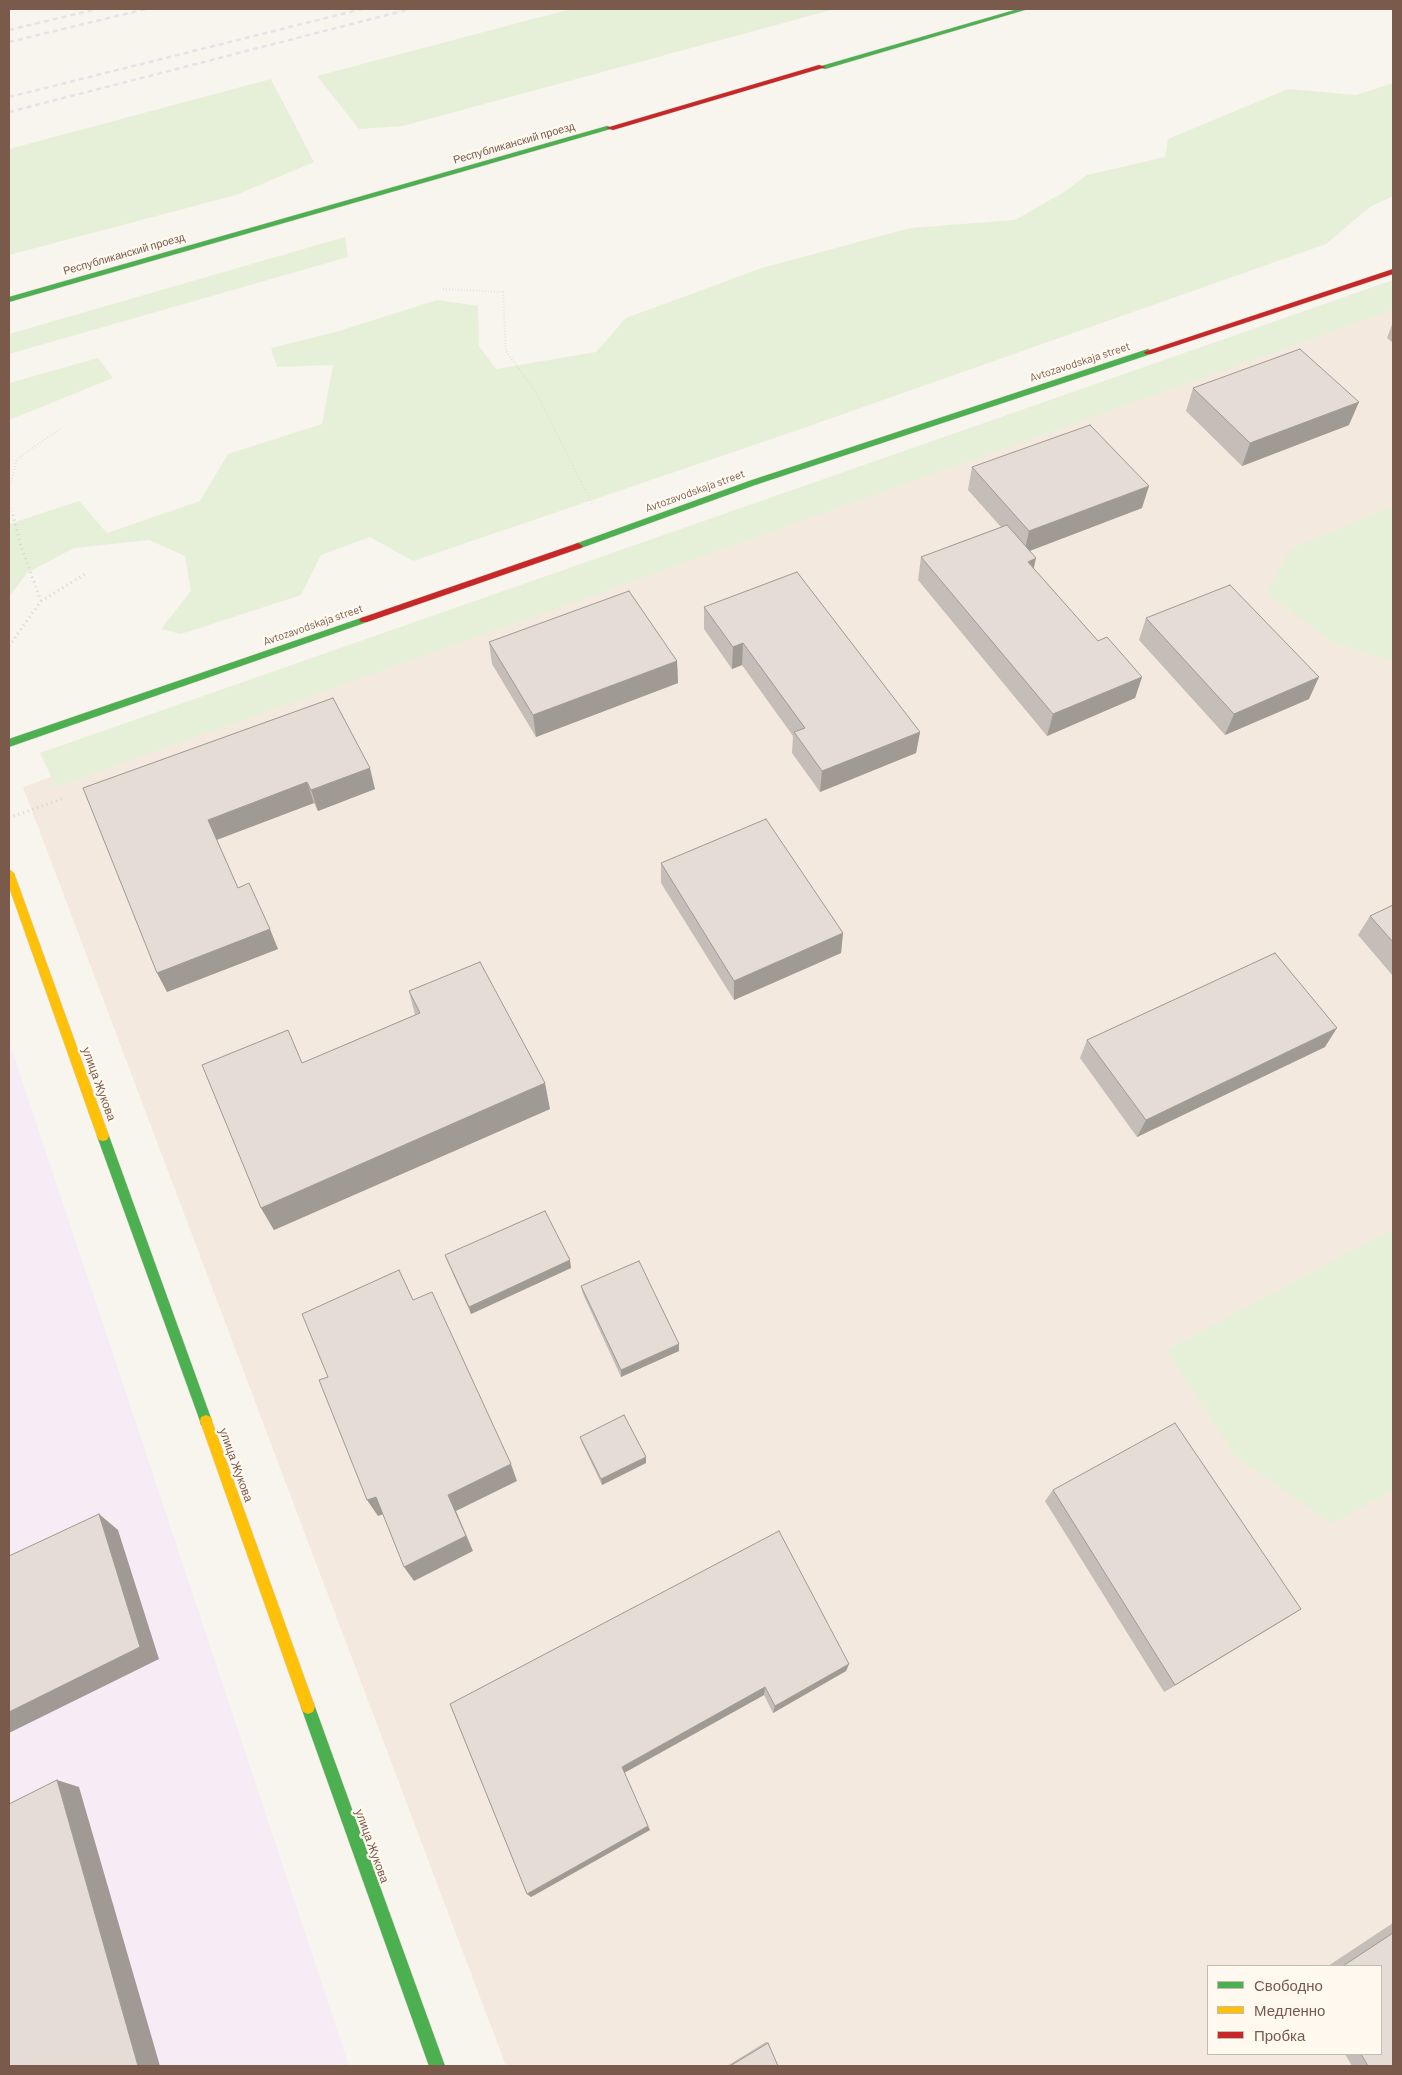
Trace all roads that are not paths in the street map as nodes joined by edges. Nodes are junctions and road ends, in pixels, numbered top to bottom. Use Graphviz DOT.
graph roads {
  1 [pos="1025,9"];
  2 [pos="1393,271"];
  3 [pos="9,300"];
  4 [pos="9,743"];
  5 [pos="9,873"];
  6 [pos="437,2066"];
  1 -- 3 [label="street, Республиканский проезд"];
  2 -- 4 [label="street, Avtozavodskaja street"];
  5 -- 6 [label="street, улица Жукова"];
}
